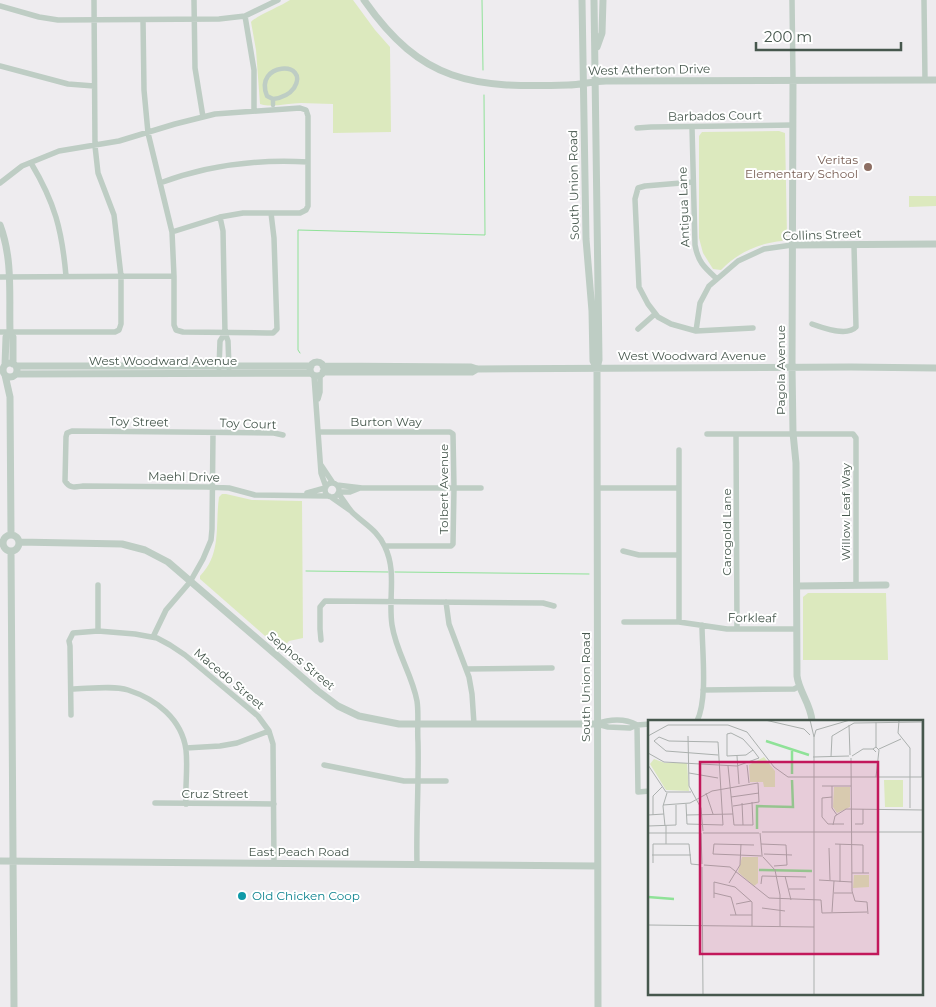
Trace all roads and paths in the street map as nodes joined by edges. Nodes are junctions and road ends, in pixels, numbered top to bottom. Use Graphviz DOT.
graph roads {
  1 [pos="94,0"];
  2 [pos="194,0"];
  3 [pos="278,0"];
  4 [pos="364,0"];
  5 [pos="582,0"];
  6 [pos="594,0"];
  7 [pos="603,0"];
  8 [pos="792,0"];
  9 [pos="924,0"];
  10 [pos="0,6"];
  11 [pos="245,16"];
  12 [pos="94,20"];
  13 [pos="143,20"];
  14 [pos="194,20"];
  15 [pos="595,54"];
  16 [pos="0,66"];
  17 [pos="793,80"];
  18 [pos="925,80"];
  19 [pos="936,80"];
  20 [pos="595,81"];
  21 [pos="583,83"];
  22 [pos="94,86"];
  23 [pos="262,91"];
  24 [pos="254,110"];
  25 [pos="203,117"];
  26 [pos="792,125"];
  27 [pos="692,127"];
  28 [pos="637,128"];
  29 [pos="148,133"];
  30 [pos="95,146"];
  31 [pos="308,162"];
  32 [pos="31,163"];
  33 [pos="0,182"];
  34 [pos="693,182"];
  35 [pos="160,183"];
  36 [pos="271,213"];
  37 [pos="220,217"];
  38 [pos="0,225"];
  39 [pos="172,232"];
  40 [pos="936,244"];
  41 [pos="792,245"];
  42 [pos="854,245"];
  43 [pos="0,276"];
  44 [pos="10,276"];
  45 [pos="66,276"];
  46 [pos="121,276"];
  47 [pos="174,276"];
  48 [pos="716,279"];
  49 [pos="656,314"];
  50 [pos="812,324"];
  51 [pos="753,328"];
  52 [pos="638,329"];
  53 [pos="696,331"];
  54 [pos="0,332"];
  55 [pos="10,332"];
  56 [pos="225,332"];
  57 [pos="792,367"];
  58 [pos="597,368"];
  59 [pos="936,368"];
  60 [pos="8,370"];
  61 [pos="219,370"];
  62 [pos="228,370"];
  63 [pos="317,371"];
  64 [pos="319,432"];
  65 [pos="213,433"];
  66 [pos="452,434"];
  67 [pos="707,434"];
  68 [pos="736,434"];
  69 [pos="793,434"];
  70 [pos="283,435"];
  71 [pos="678,450"];
  72 [pos="321,465"];
  73 [pos="335,484"];
  74 [pos="68,486"];
  75 [pos="212,487"];
  76 [pos="326,488"];
  77 [pos="362,488"];
  78 [pos="454,488"];
  79 [pos="481,488"];
  80 [pos="598,488"];
  81 [pos="679,488"];
  82 [pos="350,492"];
  83 [pos="339,493"];
  84 [pos="300,495"];
  85 [pos="330,497"];
  86 [pos="344,500"];
  87 [pos="351,511"];
  88 [pos="11,534"];
  89 [pos="1,542"];
  90 [pos="19,542"];
  91 [pos="385,546"];
  92 [pos="11,551"];
  93 [pos="622,551"];
  94 [pos="679,555"];
  95 [pos="190,582"];
  96 [pos="98,585"];
  97 [pos="856,585"];
  98 [pos="886,585"];
  99 [pos="797,586"];
  100 [pos="390,601"];
  101 [pos="446,602"];
  102 [pos="554,606"];
  103 [pos="624,622"];
  104 [pos="680,622"];
  105 [pos="705,625"];
  106 [pos="737,629"];
  107 [pos="796,629"];
  108 [pos="98,631"];
  109 [pos="152,637"];
  110 [pos="321,640"];
  111 [pos="466,668"];
  112 [pos="552,668"];
  113 [pos="798,687"];
  114 [pos="71,689"];
  115 [pos="703,690"];
  116 [pos="71,715"];
  117 [pos="697,720"];
  118 [pos="812,720"];
  119 [pos="417,724"];
  120 [pos="474,724"];
  121 [pos="597,724"];
  122 [pos="648,724"];
  123 [pos="637,725"];
  124 [pos="269,731"];
  125 [pos="186,748"];
  126 [pos="324,765"];
  127 [pos="446,781"];
  128 [pos="418,782"];
  129 [pos="648,791"];
  130 [pos="155,804"];
  131 [pos="186,804"];
  132 [pos="274,804"];
  133 [pos="0,861"];
  134 [pos="12,861"];
  135 [pos="274,863"];
  136 [pos="417,864"];
  137 [pos="597,866"];
  138 [pos="14,1007"];
  139 [pos="598,1007"];
  1 -- 12 [label="street"];
  2 -- 14 [label="street"];
  3 -- 11 [label="street"];
  4 -- 21 [label="street, West Atherton Drive"];
  5 -- 21 [label="street, South Union Road"];
  6 -- 15 [label="street, South Union Road"];
  7 -- 15 [label="street"];
  8 -- 17 [label="street"];
  9 -- 18 [label="street"];
  10 -- 12 [label="street"];
  11 -- 14 [label="street"];
  11 -- 24 [label="street"];
  12 -- 13 [label="street"];
  12 -- 22 [label="street"];
  13 -- 14 [label="street"];
  13 -- 29 [label="street"];
  14 -- 25 [label="street"];
  15 -- 20 [label="street, South Union Road"];
  16 -- 22 [label="street"];
  17 -- 18 [label="street, West Atherton Drive"];
  17 -- 20 [label="street, West Atherton Drive"];
  17 -- 26 [label="street, Pagola Avenue"];
  18 -- 19 [label="street, West Atherton Drive"];
  20 -- 21 [label="street, West Atherton Drive"];
  20 -- 58 [label="street, South Union Road"];
  21 -- 58 [label="street, South Union Road"];
  22 -- 30 [label="street"];
  23 -- 23 [label="street"];
  24 -- 25 [label="street"];
  24 -- 31 [label="street"];
  25 -- 29 [label="street"];
  26 -- 27 [label="street, Barbados Court"];
  26 -- 41 [label="street, Pagola Avenue"];
  27 -- 28 [label="street, Barbados Court"];
  27 -- 34 [label="street, Antigua Lane"];
  29 -- 30 [label="street"];
  29 -- 35 [label="street"];
  30 -- 32 [label="street"];
  30 -- 46 [label="street"];
  31 -- 35 [label="street"];
  31 -- 36 [label="street"];
  32 -- 33 [label="street"];
  32 -- 45 [label="street"];
  34 -- 48 [label="street, Antigua Lane"];
  34 -- 49 [label="street"];
  35 -- 39 [label="street"];
  36 -- 37 [label="street"];
  36 -- 56 [label="street"];
  37 -- 39 [label="street"];
  37 -- 56 [label="street"];
  38 -- 44 [label="street"];
  39 -- 47 [label="street"];
  40 -- 42 [label="street, Collins Street"];
  41 -- 42 [label="street, Collins Street"];
  41 -- 48 [label="street, Collins Street"];
  41 -- 57 [label="street, Pagola Avenue"];
  42 -- 50 [label="street"];
  43 -- 44 [label="street"];
  44 -- 45 [label="street"];
  44 -- 55 [label="street"];
  45 -- 46 [label="street"];
  46 -- 47 [label="street"];
  46 -- 55 [label="street"];
  47 -- 56 [label="street"];
  48 -- 53 [label="street, Collins Street"];
  49 -- 52 [label="street"];
  49 -- 53 [label="street"];
  51 -- 53 [label="street"];
  54 -- 55 [label="street"];
  55 -- 60 [label="street"];
  56 -- 61 [label="street"];
  56 -- 62 [label="street"];
  57 -- 58 [label="street, West Woodward Avenue"];
  57 -- 59 [label="street, West Woodward Avenue"];
  57 -- 69 [label="street, Pagola Avenue"];
  58 -- 63 [label="street, West Woodward Avenue"];
  58 -- 80 [label="street, South Union Road"];
  60 -- 61 [label="street, West Woodward Avenue"];
  60 -- 88 [label="street"];
  61 -- 62 [label="street, West Woodward Avenue"];
  62 -- 63 [label="street, West Woodward Avenue"];
  63 -- 64 [label="street"];
  64 -- 66 [label="street, Burton Way"];
  64 -- 72 [label="street"];
  65 -- 70 [label="street, Toy Court"];
  65 -- 74 [label="street, Toy Street"];
  65 -- 75 [label="street"];
  66 -- 78 [label="street, Tolbert Avenue"];
  67 -- 68 [label="street"];
  68 -- 69 [label="street"];
  68 -- 106 [label="street, Carogold Lane"];
  69 -- 97 [label="street, Willow Leaf Way"];
  69 -- 99 [label="street, Pagola Avenue"];
  71 -- 81 [label="street"];
  72 -- 73 [label="street"];
  72 -- 76 [label="street"];
  73 -- 76 [label="street"];
  73 -- 77 [label="street"];
  73 -- 83 [label="street"];
  74 -- 75 [label="street, Maehl Drive"];
  75 -- 84 [label="street, Maehl Drive"];
  75 -- 95 [label="street"];
  76 -- 84 [label="street, Maehl Drive"];
  76 -- 85 [label="street"];
  77 -- 78 [label="street"];
  77 -- 82 [label="street"];
  78 -- 79 [label="street"];
  78 -- 91 [label="street, Tolbert Avenue"];
  80 -- 81 [label="street"];
  80 -- 121 [label="street, South Union Road"];
  81 -- 94 [label="street"];
  82 -- 83 [label="street"];
  82 -- 86 [label="street"];
  83 -- 85 [label="street"];
  83 -- 86 [label="street"];
  84 -- 85 [label="street, Maehl Drive"];
  85 -- 87 [label="street"];
  86 -- 87 [label="street"];
  87 -- 91 [label="street"];
  88 -- 89 [label="street"];
  88 -- 90 [label="street"];
  89 -- 92 [label="street"];
  90 -- 92 [label="street"];
  90 -- 95 [label="street, Sephos Street"];
  91 -- 100 [label="street"];
  92 -- 134 [label="street"];
  93 -- 94 [label="street"];
  94 -- 104 [label="street"];
  95 -- 109 [label="street"];
  95 -- 119 [label="street, Sephos Street"];
  96 -- 108 [label="street"];
  97 -- 98 [label="street"];
  97 -- 99 [label="street"];
  99 -- 107 [label="street, Pagola Avenue"];
  100 -- 101 [label="street"];
  100 -- 110 [label="street"];
  100 -- 119 [label="street"];
  101 -- 102 [label="street"];
  101 -- 111 [label="street"];
  103 -- 104 [label="street, Forkleaf"];
  104 -- 105 [label="street, Forkleaf"];
  105 -- 106 [label="street, Forkleaf"];
  105 -- 115 [label="street"];
  106 -- 107 [label="street, Forkleaf"];
  107 -- 113 [label="street, Pagola Avenue"];
  108 -- 109 [label="street, Macedo Street"];
  108 -- 114 [label="street, Macedo Street"];
  109 -- 124 [label="street, Macedo Street"];
  111 -- 112 [label="street"];
  111 -- 120 [label="street"];
  113 -- 115 [label="street"];
  113 -- 118 [label="street"];
  114 -- 116 [label="street"];
  114 -- 125 [label="street"];
  115 -- 117 [label="street"];
  119 -- 120 [label="street, Sephos Street"];
  119 -- 128 [label="street"];
  120 -- 121 [label="street, Sephos Street"];
  121 -- 123 [label="street"];
  121 -- 137 [label="street, South Union Road"];
  122 -- 123 [label="street"];
  123 -- 129 [label="street"];
  124 -- 125 [label="street"];
  124 -- 132 [label="street"];
  125 -- 131 [label="street"];
  126 -- 128 [label="street"];
  127 -- 128 [label="street"];
  128 -- 136 [label="street"];
  130 -- 131 [label="street, Cruz Street"];
  131 -- 132 [label="street, Cruz Street"];
  132 -- 135 [label="street"];
  133 -- 134 [label="street, East Peach Road"];
  134 -- 135 [label="street, East Peach Road"];
  134 -- 138 [label="street"];
  135 -- 136 [label="street, East Peach Road"];
  136 -- 137 [label="street, East Peach Road"];
  137 -- 139 [label="street, South Union Road"];
}
